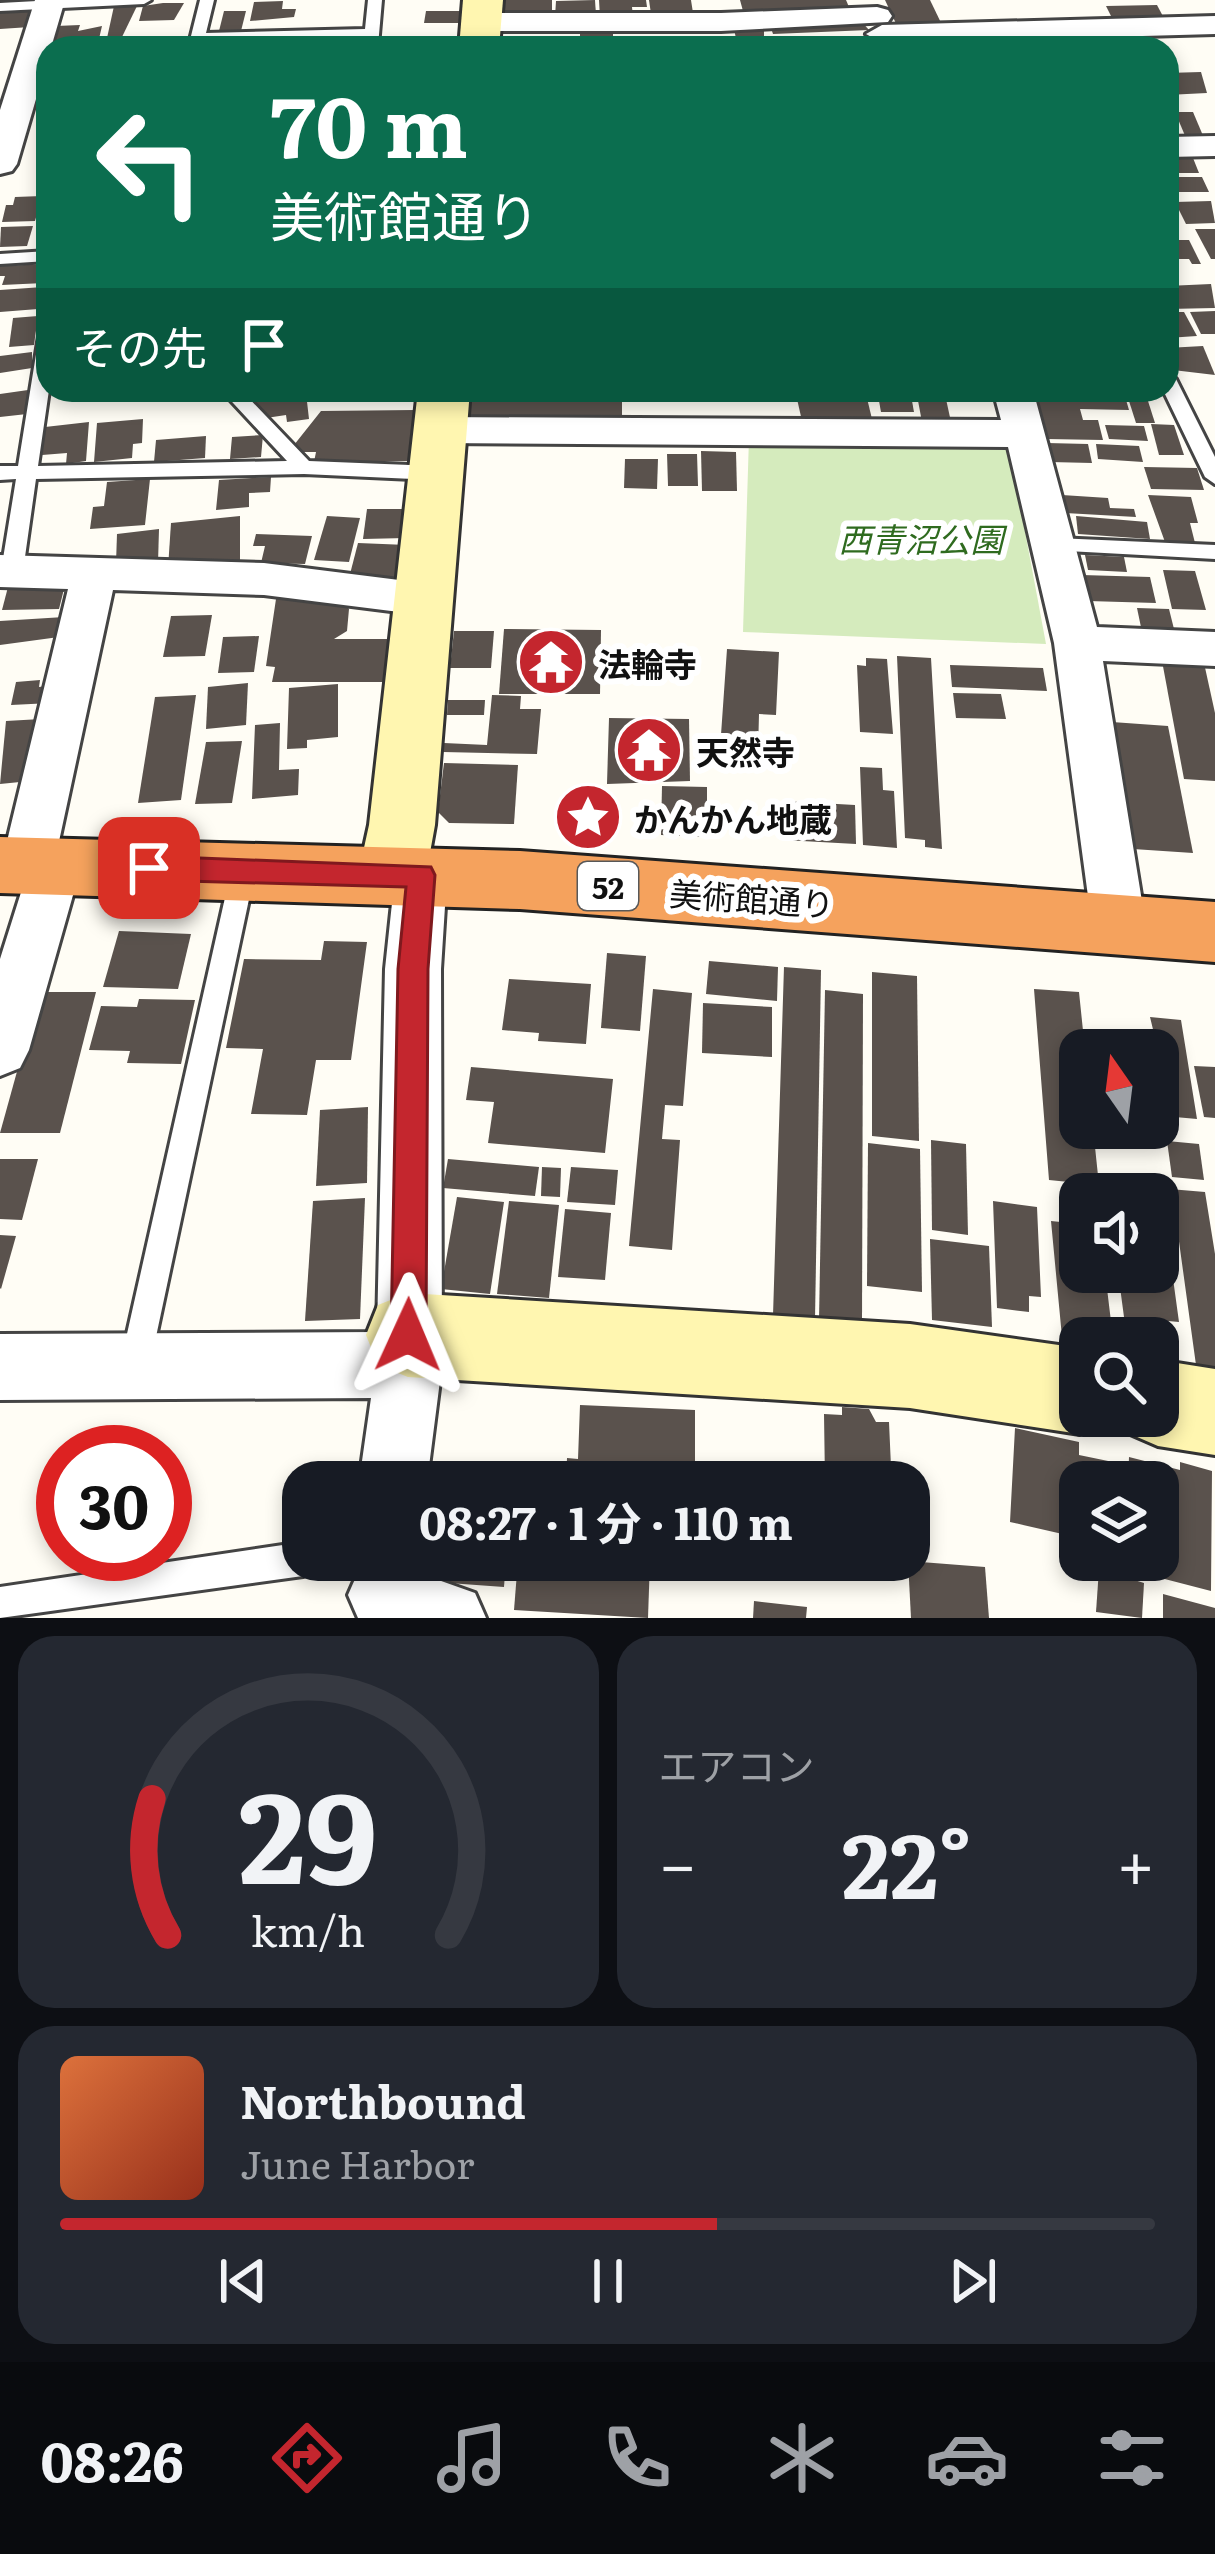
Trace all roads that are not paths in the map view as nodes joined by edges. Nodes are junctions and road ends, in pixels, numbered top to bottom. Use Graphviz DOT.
graph roads {
  1 [pos="144,0"];
  2 [pos="207,0"];
  3 [pos="375,0"];
  4 [pos="50,2"];
  5 [pos="0,7"];
  6 [pos="481,23"];
  7 [pos="879,25"];
  8 [pos="1098,25"];
  9 [pos="1215,25"];
  10 [pos="724,35"];
  11 [pos="39,36"];
  12 [pos="199,36"];
  13 [pos="371,36"];
  14 [pos="36,46"];
  15 [pos="1215,146"];
  16 [pos="1179,147"];
  17 [pos="36,149"];
  18 [pos="2,153"];
  19 [pos="36,257"];
  20 [pos="0,259"];
  21 [pos="38,402"];
  22 [pos="242,402"];
  23 [pos="1178,402"];
  24 [pos="1019,412"];
  25 [pos="439,431"];
  26 [pos="304,467"];
  27 [pos="26,472"];
  28 [pos="0,473"];
  29 [pos="1215,477"];
  30 [pos="1056,545"];
  31 [pos="1215,552"];
  32 [pos="6,571"];
  33 [pos="94,577"];
  34 [pos="422,599"];
  35 [pos="1076,643"];
  36 [pos="1215,649"];
  37 [pos="27,866"];
  38 [pos="244,868"];
  39 [pos="406,875"];
  40 [pos="1119,926"];
  41 [pos="1215,932"];
  42 [pos="0,1050"];
  43 [pos="408,1350"];
  44 [pos="0,1366"];
  45 [pos="135,1366"];
  46 [pos="1059,1388"];
  47 [pos="1179,1406"];
  48 [pos="1215,1412"];
  49 [pos="395,1461"];
  50 [pos="282,1562"];
  51 [pos="385,1591"];
  52 [pos="0,1604"];
  53 [pos="450,1618"];
  1 -- 4 [label="lane"];
  2 -- 12 [label="lane"];
  3 -- 13 [label="lane"];
  4 -- 5 [label="lane"];
  4 -- 11 [label="street"];
  6 -- 10 [label="street"];
  7 -- 8 [label="street"];
  7 -- 10 [label="street"];
  8 -- 9 [label="street"];
  14 -- 18 [label="street"];
  15 -- 16 [label="street"];
  17 -- 18 [label="street"];
  19 -- 20 [label="lane"];
  21 -- 27 [label="lane"];
  22 -- 26 [label="lane"];
  23 -- 29 [label="lane"];
  24 -- 25 [label="street"];
  24 -- 30 [label="street"];
  25 -- 26 [label="lane"];
  25 -- 34 [label="street"];
  26 -- 27 [label="lane"];
  27 -- 28 [label="lane"];
  27 -- 32 [label="lane"];
  30 -- 31 [label="lane"];
  30 -- 35 [label="street"];
  32 -- 33 [label="street"];
  33 -- 34 [label="street"];
  33 -- 37 [label="street"];
  34 -- 39 [label="street"];
  35 -- 36 [label="street"];
  35 -- 40 [label="street"];
  37 -- 38 [label="highway, 美術館通り / 52"];
  37 -- 42 [label="street"];
  38 -- 39 [label="highway, 美術館通り / 52"];
  38 -- 45 [label="lane"];
  39 -- 40 [label="highway, 美術館通り / 52"];
  39 -- 43 [label="street"];
  40 -- 41 [label="highway, 美術館通り / 52"];
  43 -- 45 [label="street"];
  43 -- 46 [label="street"];
  43 -- 49 [label="street"];
  44 -- 45 [label="street"];
  47 -- 48 [label="street"];
  50 -- 52 [label="lane"];
  51 -- 53 [label="street"];
}
